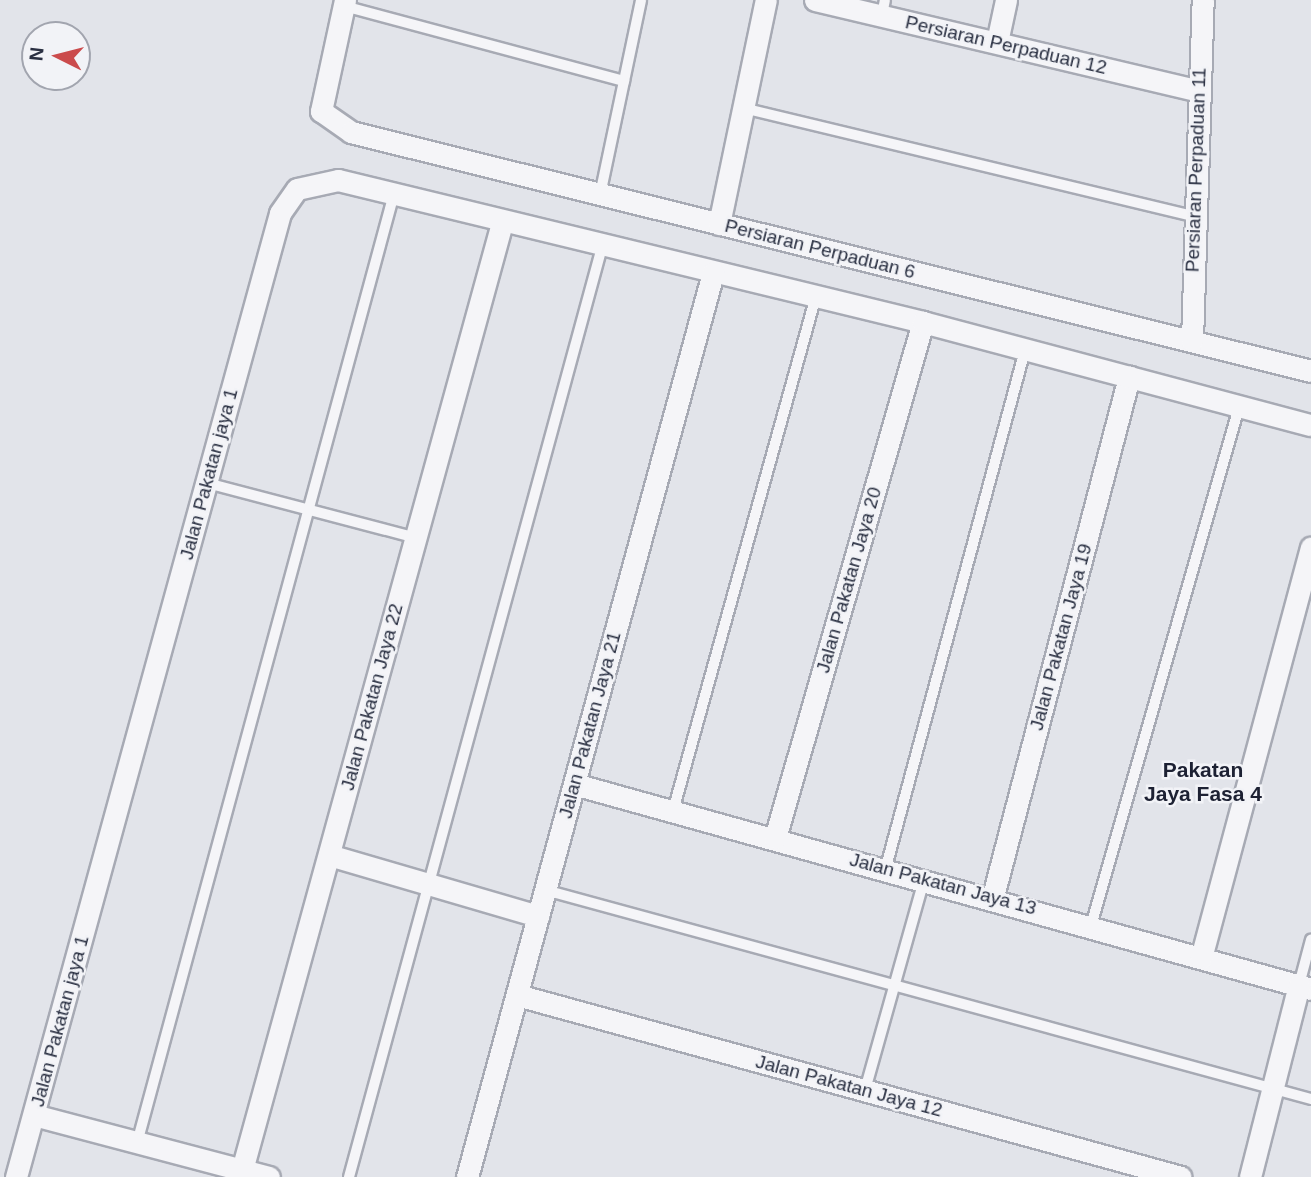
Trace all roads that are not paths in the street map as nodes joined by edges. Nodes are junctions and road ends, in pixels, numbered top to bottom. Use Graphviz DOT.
graph roads {
  1 [pos="641,0"];
  2 [pos="766,0"];
  3 [pos="815,0"];
  4 [pos="1006,0"];
  5 [pos="1203,0"];
  6 [pos="345,3"];
  7 [pos="883,8"];
  8 [pos="997,43"];
  9 [pos="624,81"];
  10 [pos="1197,90"];
  11 [pos="743,108"];
  12 [pos="394,194"];
  13 [pos="600,195"];
  14 [pos="1193,216"];
  15 [pos="502,223"];
  16 [pos="719,224"];
  17 [pos="602,247"];
  18 [pos="713,273"];
  19 [pos="816,296"];
  20 [pos="923,321"];
  21 [pos="1192,341"];
  22 [pos="1025,350"];
  23 [pos="1311,371"];
  24 [pos="1129,377"];
  25 [pos="1239,407"];
  26 [pos="1311,425"];
  27 [pos="207,483"];
  28 [pos="312,510"];
  29 [pos="416,538"];
  30 [pos="1311,547"];
  31 [pos="574,784"];
  32 [pos="673,811"];
  33 [pos="775,838"];
  34 [pos="329,855"];
  35 [pos="886,867"];
  36 [pos="925,877"];
  37 [pos="429,885"];
  38 [pos="545,890"];
  39 [pos="993,896"];
  40 [pos="538,916"];
  41 [pos="1091,926"];
  42 [pos="1311,940"];
  43 [pos="1201,958"];
  44 [pos="895,983"];
  45 [pos="1305,987"];
  46 [pos="517,995"];
  47 [pos="1274,1089"];
  48 [pos="865,1090"];
  49 [pos="1311,1099"];
  50 [pos="34,1115"];
  51 [pos="137,1143"];
  52 [pos="1104,1167"];
  53 [pos="242,1170"];
  54 [pos="16,1177"];
  55 [pos="269,1177"];
  56 [pos="349,1177"];
  57 [pos="467,1177"];
  58 [pos="1181,1177"];
  59 [pos="1250,1177"];
  1 -- 9 [label="lane"];
  2 -- 11 [label="street"];
  3 -- 7 [label="street, Persiaran Perpaduan 12"];
  4 -- 8 [label="street"];
  5 -- 10 [label="street, Persiaran Perpaduan 11"];
  6 -- 9 [label="lane"];
  6 -- 13 [label="street, Persiaran Perpaduan 6"];
  7 -- 8 [label="street, Persiaran Perpaduan 12"];
  8 -- 10 [label="street, Persiaran Perpaduan 12"];
  9 -- 13 [label="lane"];
  10 -- 14 [label="street, Persiaran Perpaduan 11"];
  11 -- 14 [label="lane"];
  11 -- 16 [label="street"];
  12 -- 15 [label="street, Jalan Pakatan jaya 1"];
  12 -- 27 [label="street, Jalan Pakatan jaya 1"];
  12 -- 28 [label="lane"];
  13 -- 16 [label="street, Persiaran Perpaduan 6"];
  14 -- 21 [label="street, Persiaran Perpaduan 11"];
  15 -- 17 [label="street, Jalan Pakatan jaya 1"];
  15 -- 29 [label="street, Jalan Pakatan Jaya 22"];
  16 -- 21 [label="street, Persiaran Perpaduan 6"];
  17 -- 18 [label="street, Jalan Pakatan jaya 1"];
  17 -- 37 [label="lane"];
  18 -- 19 [label="street, Jalan Pakatan jaya 1"];
  18 -- 31 [label="street, Jalan Pakatan Jaya 21"];
  19 -- 20 [label="street, Jalan Pakatan jaya 1"];
  19 -- 32 [label="lane"];
  20 -- 22 [label="street, Jalan Pakatan jaya 1"];
  20 -- 33 [label="street, Jalan Pakatan Jaya 20"];
  21 -- 23 [label="street, Persiaran Perpaduan 6"];
  22 -- 24 [label="street, Jalan Pakatan jaya 1"];
  22 -- 35 [label="lane"];
  24 -- 25 [label="street, Jalan Pakatan jaya 1"];
  24 -- 39 [label="street, Jalan Pakatan Jaya 19"];
  25 -- 26 [label="street, Jalan Pakatan jaya 1"];
  25 -- 41 [label="lane"];
  27 -- 28 [label="lane"];
  27 -- 50 [label="street, Jalan Pakatan jaya 1"];
  28 -- 29 [label="lane"];
  28 -- 51 [label="lane"];
  29 -- 34 [label="street, Jalan Pakatan Jaya 22"];
  30 -- 43 [label="street"];
  31 -- 32 [label="street, Jalan Pakatan Jaya 13"];
  31 -- 38 [label="street, Jalan Pakatan Jaya 21"];
  32 -- 33 [label="street, Jalan Pakatan Jaya 13"];
  33 -- 35 [label="street, Jalan Pakatan Jaya 13"];
  34 -- 37 [label="street"];
  34 -- 53 [label="street, Jalan Pakatan Jaya 22"];
  35 -- 36 [label="street, Jalan Pakatan Jaya 13"];
  36 -- 39 [label="street, Jalan Pakatan Jaya 13"];
  36 -- 44 [label="lane"];
  37 -- 40 [label="street"];
  37 -- 56 [label="lane"];
  38 -- 40 [label="street, Jalan Pakatan Jaya 21"];
  38 -- 44 [label="lane"];
  39 -- 41 [label="street, Jalan Pakatan Jaya 13"];
  40 -- 46 [label="street, Jalan Pakatan Jaya 21"];
  41 -- 43 [label="street, Jalan Pakatan Jaya 13"];
  42 -- 45 [label="lane"];
  43 -- 45 [label="street, Jalan Pakatan Jaya 13"];
  44 -- 47 [label="lane"];
  44 -- 48 [label="lane"];
  45 -- 47 [label="street"];
  46 -- 48 [label="street, Jalan Pakatan Jaya 12"];
  46 -- 57 [label="street, Jalan Pakatan Jaya 21"];
  47 -- 49 [label="lane"];
  47 -- 59 [label="street"];
  48 -- 52 [label="street, Jalan Pakatan Jaya 12"];
  50 -- 51 [label="street"];
  50 -- 54 [label="street, Jalan Pakatan jaya 1"];
  51 -- 53 [label="street"];
  52 -- 58 [label="street, Jalan Pakatan Jaya 12"];
  53 -- 55 [label="street"];
}
